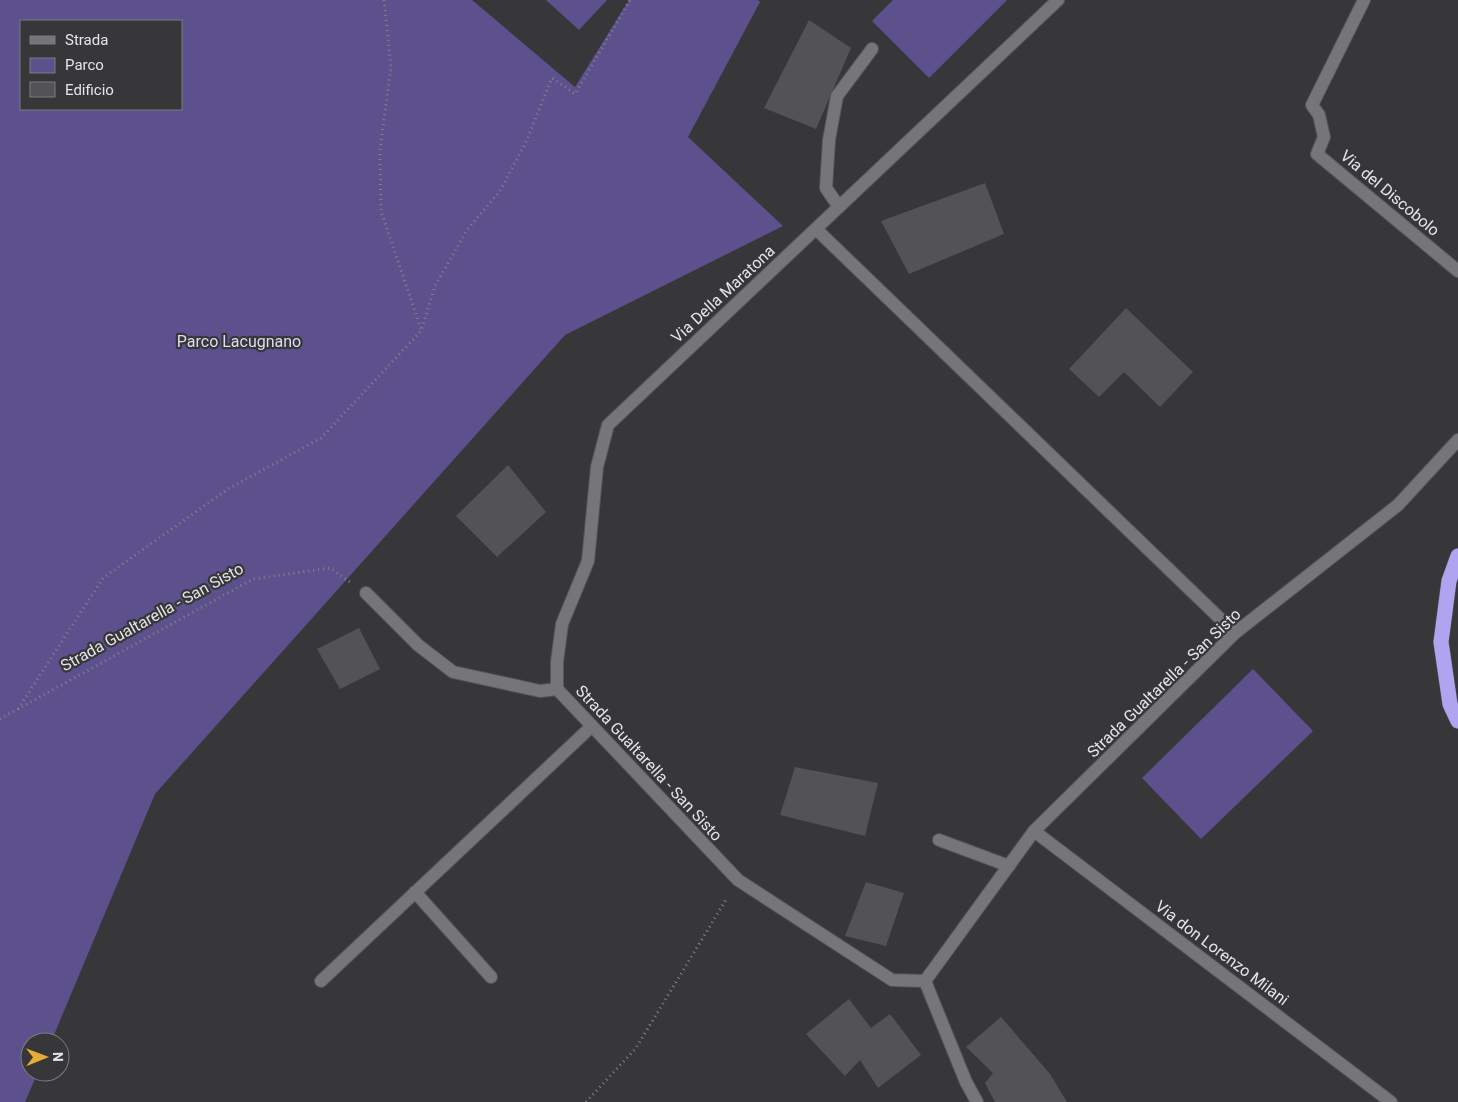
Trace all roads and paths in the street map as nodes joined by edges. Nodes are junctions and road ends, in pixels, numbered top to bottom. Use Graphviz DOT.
graph roads {
  1 [pos="384,0"];
  2 [pos="630,0"];
  3 [pos="1058,0"];
  4 [pos="1364,0"];
  5 [pos="872,49"];
  6 [pos="839,206"];
  7 [pos="816,229"];
  8 [pos="1458,271"];
  9 [pos="421,331"];
  10 [pos="1458,440"];
  11 [pos="1458,556"];
  12 [pos="366,593"];
  13 [pos="1235,634"];
  14 [pos="557,689"];
  15 [pos="18,709"];
  16 [pos="0,719"];
  17 [pos="1458,721"];
  18 [pos="592,726"];
  19 [pos="1034,831"];
  20 [pos="939,840"];
  21 [pos="1009,866"];
  22 [pos="738,880"];
  23 [pos="415,892"];
  24 [pos="491,977"];
  25 [pos="924,981"];
  26 [pos="321,982"];
  27 [pos="586,1102"];
  28 [pos="977,1102"];
  29 [pos="1391,1102"];
  1 -- 9 [label="path"];
  2 -- 9 [label="path"];
  3 -- 6 [label="street, Via Della Maratona"];
  4 -- 8 [label="street, Via del Discobolo"];
  5 -- 6 [label="street"];
  6 -- 7 [label="street, Via Della Maratona"];
  7 -- 13 [label="street"];
  7 -- 14 [label="street, Via Della Maratona"];
  9 -- 15 [label="path"];
  10 -- 13 [label="street, Strada Gualtarella - San Sisto"];
  11 -- 17 [label="highway"];
  12 -- 14 [label="street, Strada Gualtarella - San Sisto"];
  12 -- 15 [label="path, Strada Gualtarella - San Sisto"];
  13 -- 19 [label="street, Strada Gualtarella - San Sisto"];
  14 -- 18 [label="street, Strada Gualtarella - San Sisto"];
  15 -- 16 [label="path, Strada Gualtarella - San Sisto"];
  18 -- 22 [label="street, Strada Gualtarella - San Sisto"];
  18 -- 23 [label="street"];
  19 -- 21 [label="street, Strada Gualtarella - San Sisto"];
  19 -- 29 [label="street, Via don Lorenzo Milani"];
  20 -- 21 [label="street"];
  21 -- 25 [label="street, Strada Gualtarella - San Sisto"];
  22 -- 25 [label="street, Strada Gualtarella - San Sisto"];
  22 -- 27 [label="path"];
  23 -- 24 [label="street"];
  23 -- 26 [label="street"];
  25 -- 28 [label="street"];
}
